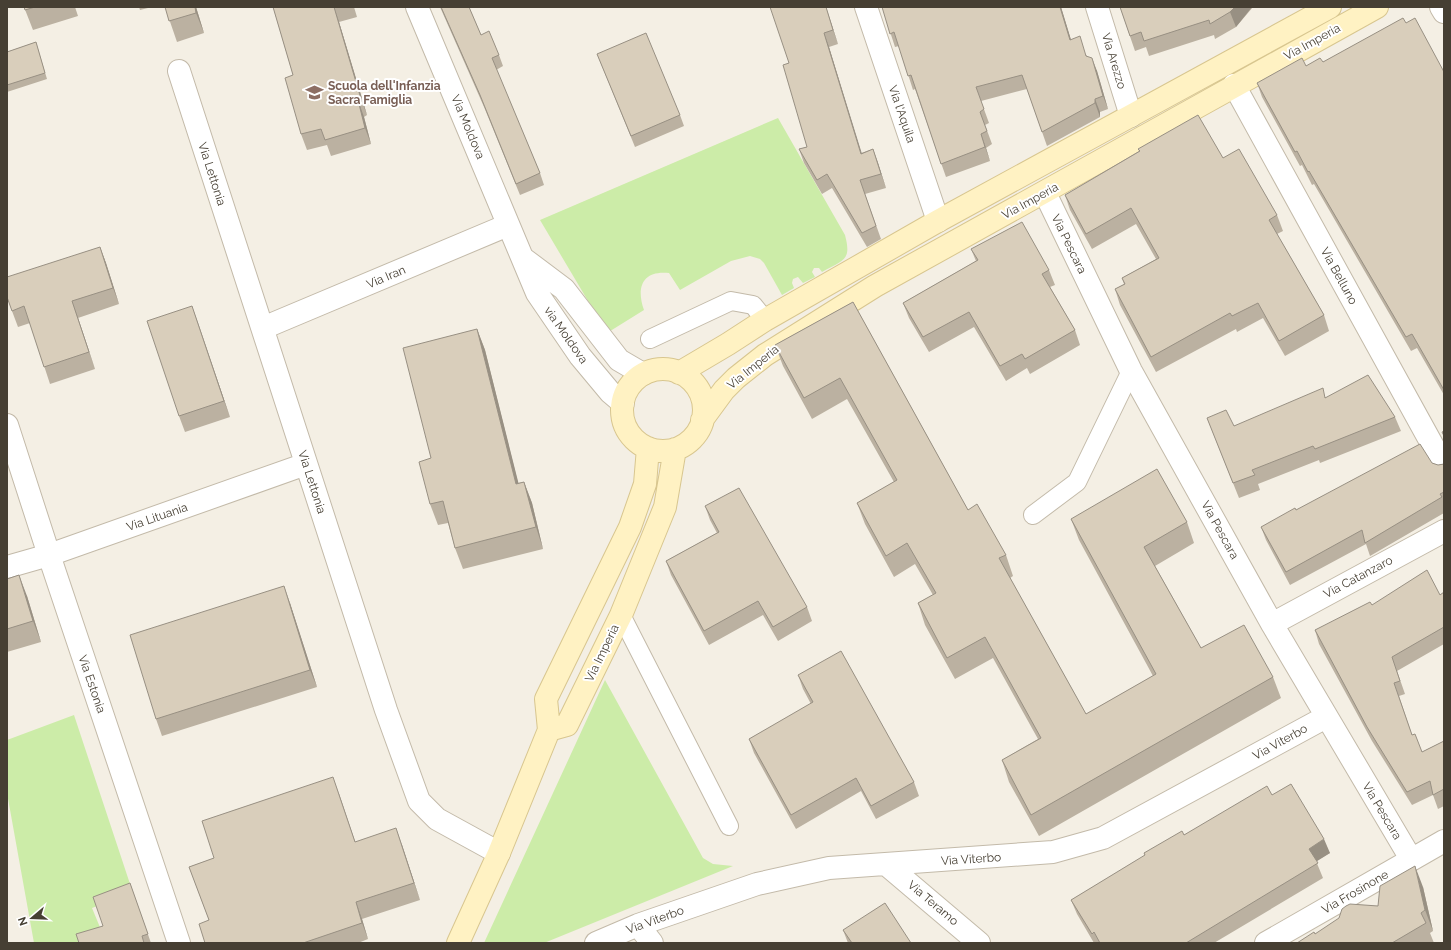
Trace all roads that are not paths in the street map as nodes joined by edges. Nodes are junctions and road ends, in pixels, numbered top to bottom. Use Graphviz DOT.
graph roads {
  1 [pos="417,7"];
  2 [pos="866,7"];
  3 [pos="1097,7"];
  4 [pos="1377,7"];
  5 [pos="1441,7"];
  6 [pos="1328,8"];
  7 [pos="1444,12"];
  8 [pos="178,71"];
  9 [pos="1234,85"];
  10 [pos="1131,116"];
  11 [pos="1045,193"];
  12 [pos="938,221"];
  13 [pos="508,225"];
  14 [pos="523,258"];
  15 [pos="765,320"];
  16 [pos="263,328"];
  17 [pos="650,339"];
  18 [pos="1130,371"];
  19 [pos="679,372"];
  20 [pos="643,374"];
  21 [pos="622,403"];
  22 [pos="702,420"];
  23 [pos="7,425"];
  24 [pos="648,448"];
  25 [pos="675,449"];
  26 [pos="306,464"];
  27 [pos="1444,466"];
  28 [pos="1033,515"];
  29 [pos="1444,531"];
  30 [pos="49,555"];
  31 [pos="7,567"];
  32 [pos="621,615"];
  33 [pos="1272,624"];
  34 [pos="1326,717"];
  35 [pos="549,730"];
  36 [pos="729,826"];
  37 [pos="1444,841"];
  38 [pos="499,853"];
  39 [pos="1411,859"];
  40 [pos="887,864"];
  41 [pos="638,925"];
  42 [pos="179,943"];
  43 [pos="458,943"];
  44 [pos="596,943"];
  45 [pos="652,943"];
  46 [pos="979,943"];
  47 [pos="1266,943"];
  1 -- 13 [label="street, Via Moldova"];
  2 -- 12 [label="street, Via l'Aquila"];
  3 -- 10 [label="street, Via Arezzo"];
  4 -- 9 [label="street, Via Imperia"];
  5 -- 7 [label="street"];
  6 -- 10 [label="street, Via Imperia"];
  8 -- 16 [label="street, Via Lettonia"];
  9 -- 11 [label="street, Via Imperia"];
  9 -- 27 [label="street, Via Belluno"];
  10 -- 12 [label="street, Via Imperia"];
  11 -- 18 [label="street, Via Pescara"];
  11 -- 22 [label="street, Via Imperia"];
  12 -- 15 [label="street, Via Imperia"];
  13 -- 14 [label="street, via Moldova"];
  13 -- 16 [label="street, Via Iran"];
  14 -- 20 [label="street, via Moldova"];
  14 -- 21 [label="street, via Moldova"];
  15 -- 17 [label="lane"];
  15 -- 19 [label="street, Via Imperia"];
  16 -- 26 [label="street, Via Lettonia"];
  18 -- 28 [label="lane"];
  18 -- 33 [label="street, Via Pescara"];
  19 -- 20 [label="street"];
  19 -- 22 [label="street"];
  20 -- 21 [label="street"];
  21 -- 24 [label="street"];
  22 -- 25 [label="street"];
  23 -- 30 [label="street, Via Estonia"];
  24 -- 25 [label="street"];
  24 -- 35 [label="street"];
  25 -- 32 [label="street, Via Imperia"];
  26 -- 30 [label="street, Via Lituania"];
  26 -- 38 [label="street, Via Lettonia"];
  29 -- 33 [label="street, Via Catanzaro"];
  30 -- 31 [label="street, Via Lituania"];
  30 -- 42 [label="street, Via Estonia"];
  32 -- 35 [label="street, Via Imperia"];
  32 -- 36 [label="lane"];
  33 -- 34 [label="street, Via Pescara"];
  34 -- 39 [label="street, Via Pescara"];
  34 -- 40 [label="street, Via Viterbo"];
  35 -- 38 [label="street"];
  37 -- 39 [label="street, Via Frosinone"];
  38 -- 43 [label="street"];
  39 -- 47 [label="street, Via Frosinone"];
  40 -- 41 [label="street, Via Viterbo"];
  40 -- 46 [label="street, Via Teramo"];
  41 -- 44 [label="street, Via Viterbo"];
  41 -- 45 [label="street"];
}
